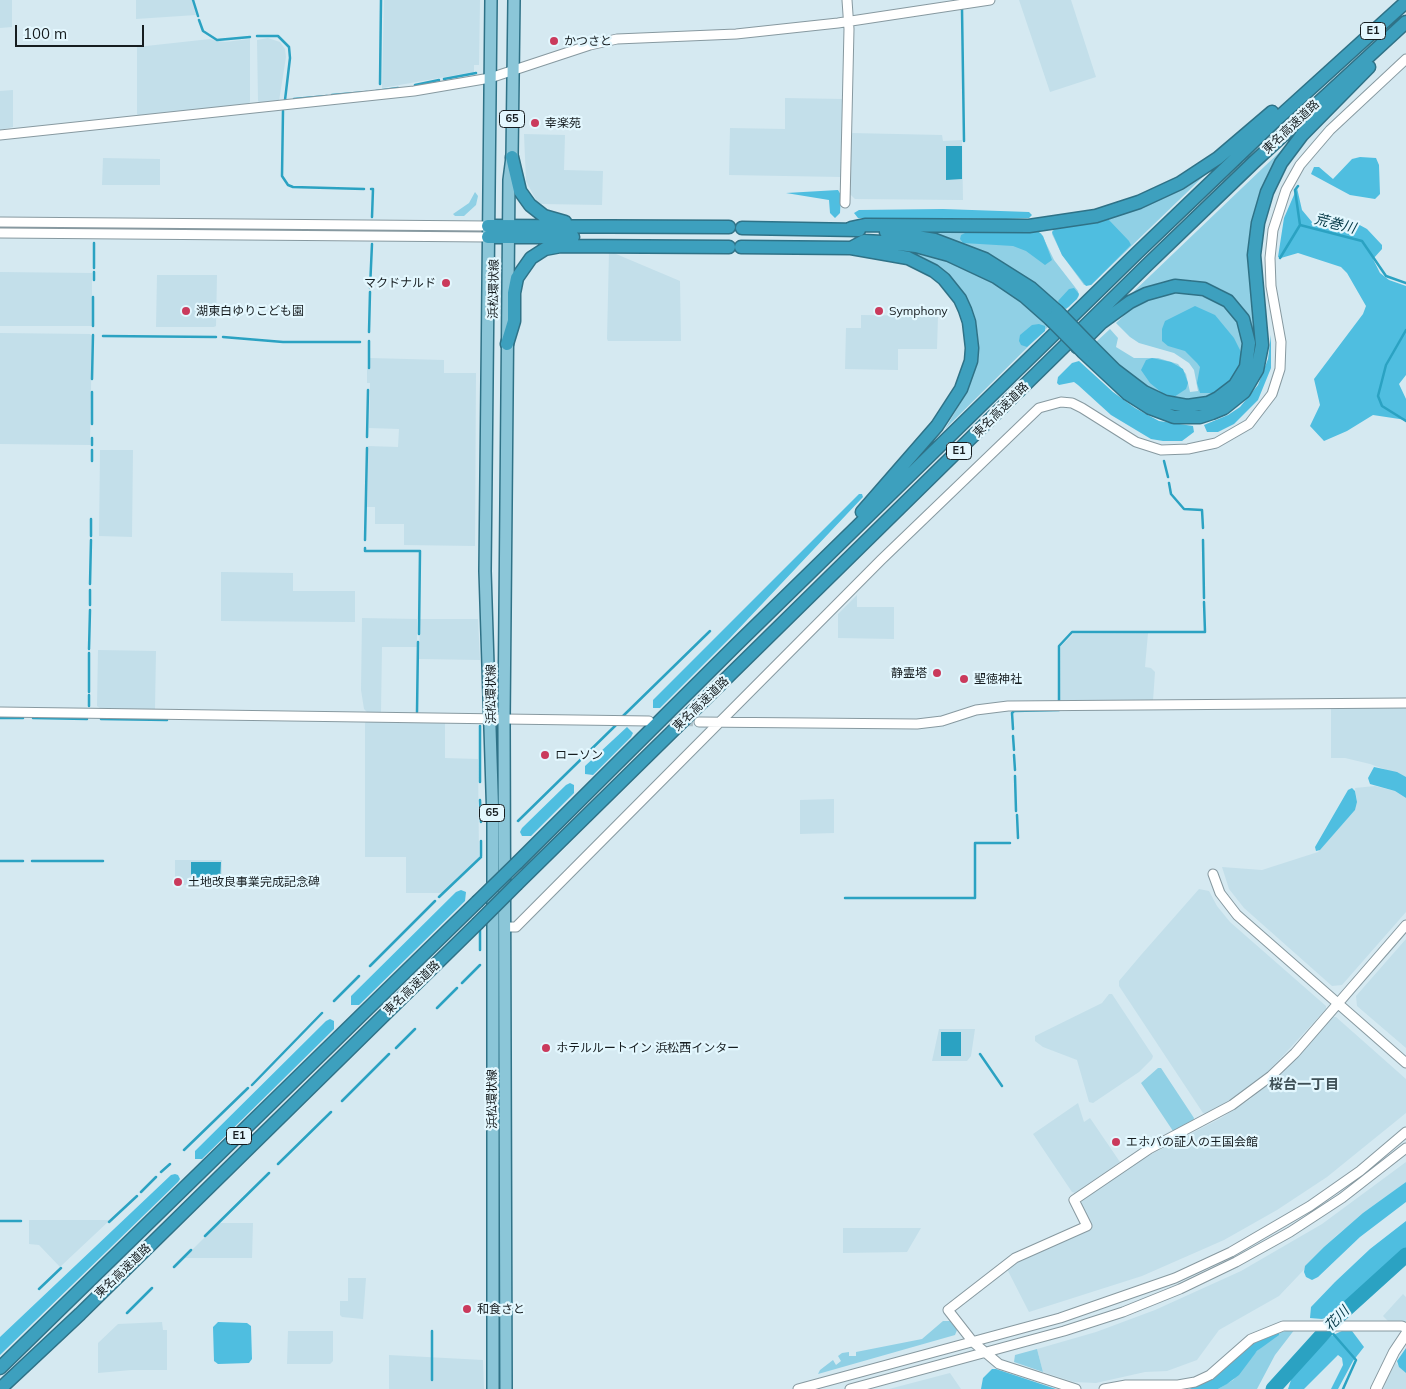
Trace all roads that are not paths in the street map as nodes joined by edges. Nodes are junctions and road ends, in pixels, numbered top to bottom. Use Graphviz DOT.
graph roads {
  1 [pos="490,0"];
  2 [pos="514,0"];
  3 [pos="847,0"];
  4 [pos="990,0"];
  5 [pos="972,1"];
  6 [pos="1406,2"];
  7 [pos="848,22"];
  8 [pos="1406,22"];
  9 [pos="1406,30"];
  10 [pos="1406,59"];
  11 [pos="1340,60"];
  12 [pos="513,71"];
  13 [pos="490,78"];
  14 [pos="0,135"];
  15 [pos="512,157"];
  16 [pos="845,203"];
  17 [pos="0,222"];
  18 [pos="587,226"];
  19 [pos="852,228"];
  20 [pos="488,231"];
  21 [pos="508,232"];
  22 [pos="0,234"];
  23 [pos="674,246"];
  24 [pos="851,248"];
  25 [pos="1054,315"];
  26 [pos="508,344"];
  27 [pos="1086,349"];
  28 [pos="971,439"];
  29 [pos="737,644"];
  30 [pos="1406,703"];
  31 [pos="0,712"];
  32 [pos="491,719"];
  33 [pos="504,719"];
  34 [pos="648,721"];
  35 [pos="699,722"];
  36 [pos="721,722"];
  37 [pos="1213,874"];
  38 [pos="1406,925"];
  39 [pos="505,927"];
  40 [pos="1338,1004"];
  41 [pos="1406,1063"];
  42 [pos="1406,1132"];
  43 [pos="1406,1148"];
  44 [pos="1406,1328"];
  45 [pos="1406,1334"];
  46 [pos="973,1342"];
  47 [pos="985,1352"];
  48 [pos="0,1368"];
  49 [pos="0,1389"];
  50 [pos="492,1389"];
  51 [pos="506,1389"];
  52 [pos="798,1389"];
  53 [pos="850,1389"];
  54 [pos="1076,1389"];
  55 [pos="1104,1389"];
  56 [pos="1376,1389"];
  1 -- 13 [label="main road, 浜松環状線 / 65"];
  2 -- 12 [label="main road, 浜松環状線 / 65"];
  3 -- 7 [label="street"];
  4 -- 5 [label="street"];
  5 -- 7 [label="street"];
  6 -- 11 [label="highway, 東名高速道路 / E1"];
  7 -- 12 [label="street"];
  7 -- 16 [label="street"];
  8 -- 28 [label="highway, 東名高速道路 / E1"];
  9 -- 27 [label="highway"];
  10 -- 36 [label="street"];
  11 -- 19 [label="highway"];
  11 -- 29 [label="highway, 東名高速道路 / E1"];
  12 -- 13 [label="street"];
  12 -- 15 [label="main road, 浜松環状線 / 65"];
  13 -- 14 [label="street"];
  13 -- 20 [label="main road, 浜松環状線 / 65"];
  15 -- 18 [label="highway"];
  15 -- 21 [label="main road, 浜松環状線 / 65"];
  17 -- 20 [label="street"];
  18 -- 19 [label="highway"];
  18 -- 21 [label="highway"];
  19 -- 25 [label="highway"];
  20 -- 21 [label="highway"];
  20 -- 22 [label="street"];
  20 -- 32 [label="main road, 浜松環状線 / 65"];
  21 -- 23 [label="highway"];
  21 -- 26 [label="main road, 浜松環状線 / 65"];
  23 -- 24 [label="highway"];
  23 -- 26 [label="highway"];
  24 -- 25 [label="highway"];
  24 -- 29 [label="highway"];
  25 -- 27 [label="highway, bridge"];
  26 -- 33 [label="main road, 浜松環状線 / 65"];
  27 -- 28 [label="highway"];
  28 -- 49 [label="highway, 東名高速道路 / E1, bridge"];
  29 -- 48 [label="highway, 東名高速道路 / E1, bridge"];
  30 -- 36 [label="street"];
  31 -- 32 [label="street"];
  32 -- 33 [label="street"];
  32 -- 50 [label="main road, 浜松環状線 / 65"];
  33 -- 34 [label="street"];
  33 -- 39 [label="main road, 浜松環状線 / 65"];
  35 -- 36 [label="street"];
  36 -- 39 [label="street"];
  37 -- 40 [label="street"];
  38 -- 40 [label="street"];
  39 -- 51 [label="main road, 浜松環状線 / 65"];
  40 -- 41 [label="street"];
  40 -- 46 [label="street"];
  42 -- 46 [label="street"];
  43 -- 47 [label="street"];
  44 -- 55 [label="street"];
  45 -- 56 [label="main road"];
  46 -- 47 [label="street"];
  46 -- 52 [label="street"];
  47 -- 53 [label="street"];
  47 -- 54 [label="street"];
}
